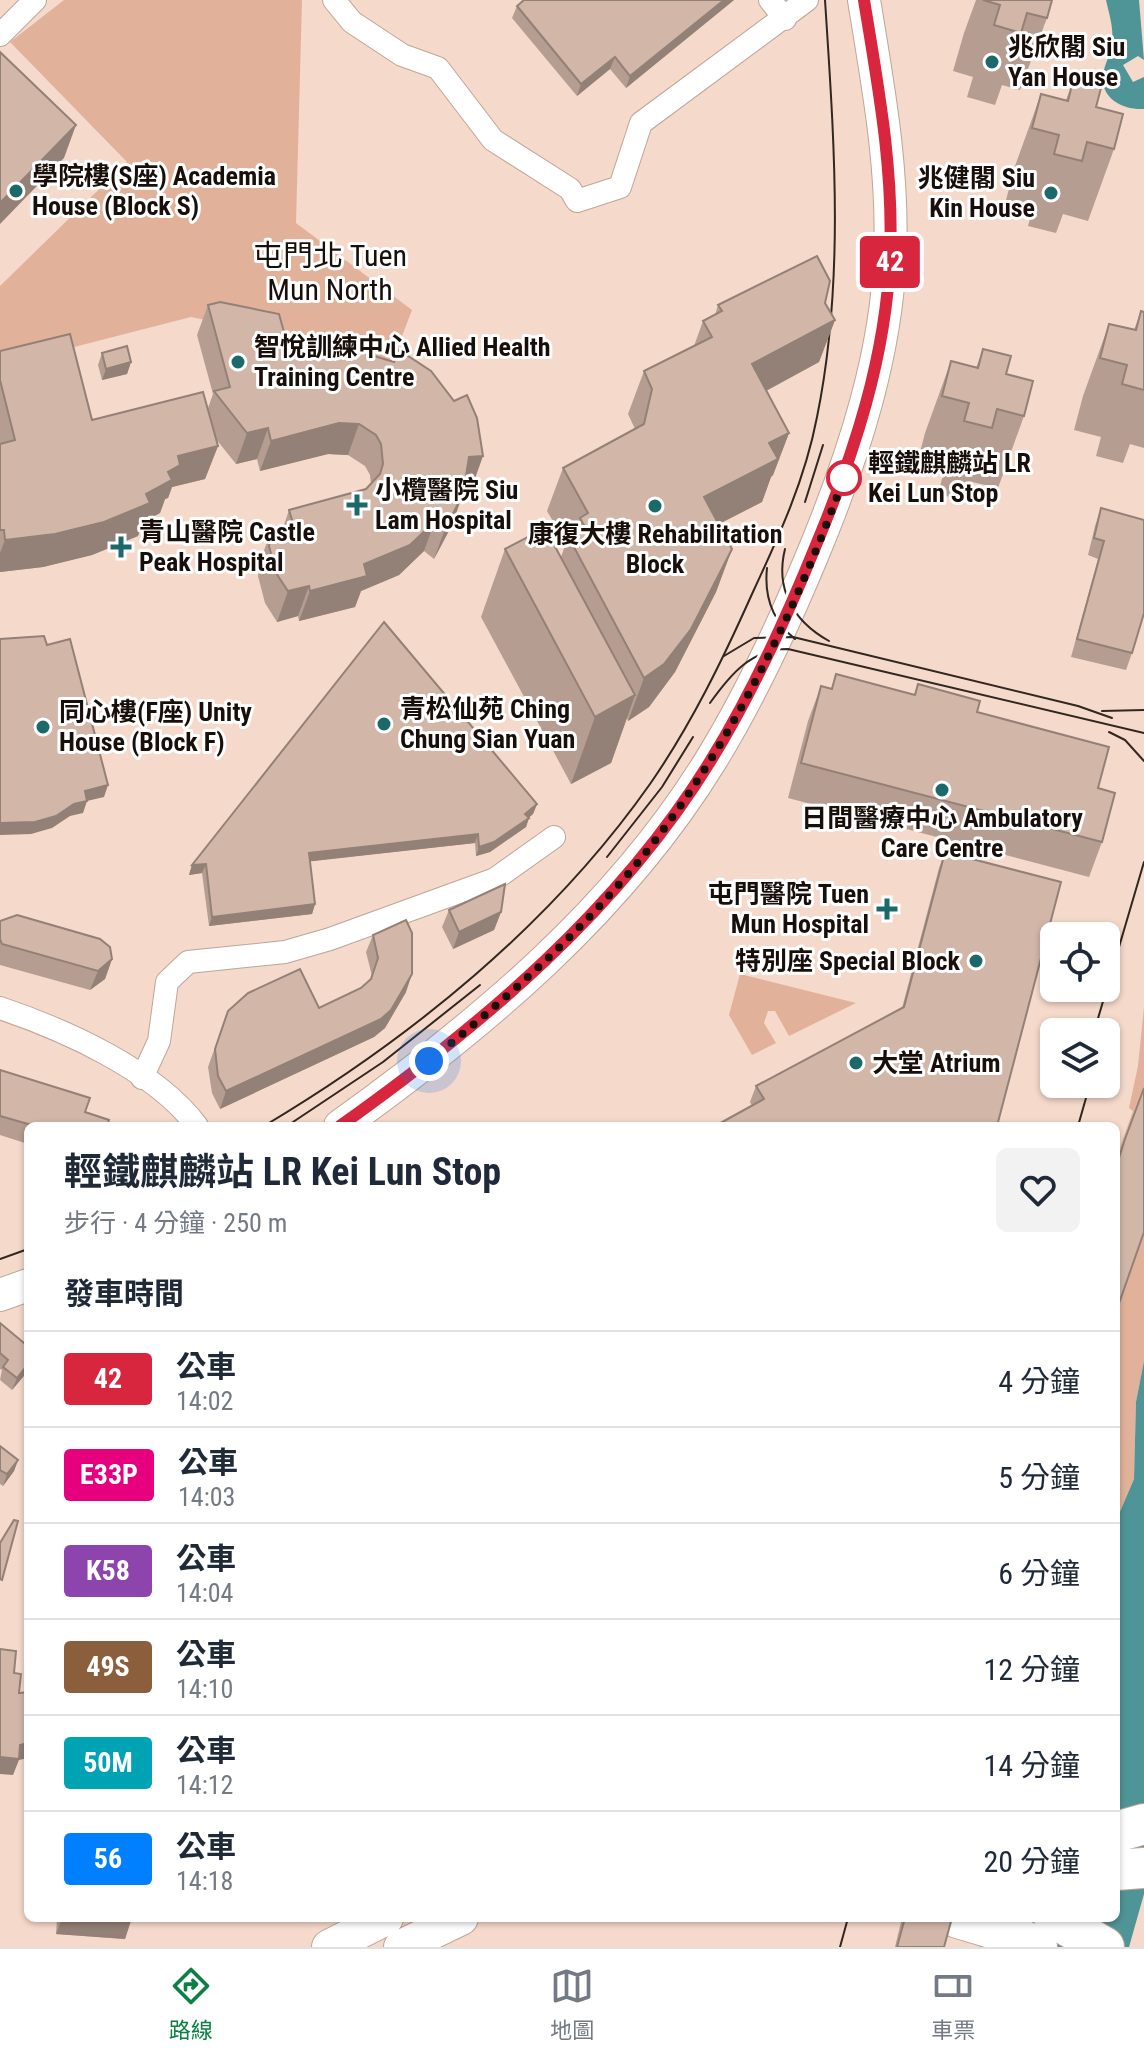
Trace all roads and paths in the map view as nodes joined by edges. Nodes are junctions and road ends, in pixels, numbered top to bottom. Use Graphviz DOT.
graph roads {
  1 [pos="35,0"];
  2 [pos="334,0"];
  3 [pos="770,0"];
  4 [pos="807,0"];
  5 [pos="864,0"];
  6 [pos="785,19"];
  7 [pos="0,35"];
  8 [pos="554,837"];
  9 [pos="0,1008"];
  10 [pos="142,1078"];
  11 [pos="193,1122"];
  12 [pos="345,1122"];
  13 [pos="24,1286"];
  14 [pos="0,1295"];
  15 [pos="1144,1824"];
  16 [pos="1120,1831"];
  17 [pos="1144,1868"];
  18 [pos="1120,1870"];
  19 [pos="395,1922"];
  20 [pos="452,1922"];
  21 [pos="971,1922"];
  22 [pos="1061,1922"];
  23 [pos="374,1924"];
  24 [pos="329,1947"];
  25 [pos="398,1947"];
  26 [pos="1037,1947"];
  27 [pos="1104,1947"];
  1 -- 7 [label="street"];
  2 -- 6 [label="street"];
  3 -- 6 [label="street"];
  4 -- 6 [label="street"];
  5 -- 12 [label="street"];
  8 -- 10 [label="street"];
  9 -- 10 [label="street"];
  10 -- 11 [label="street"];
  13 -- 14 [label="street"];
  15 -- 16 [label="highway"];
  17 -- 18 [label="highway"];
  19 -- 25 [label="street"];
  20 -- 25 [label="main road"];
  21 -- 26 [label="highway"];
  22 -- 27 [label="highway"];
  23 -- 24 [label="main road"];
}
